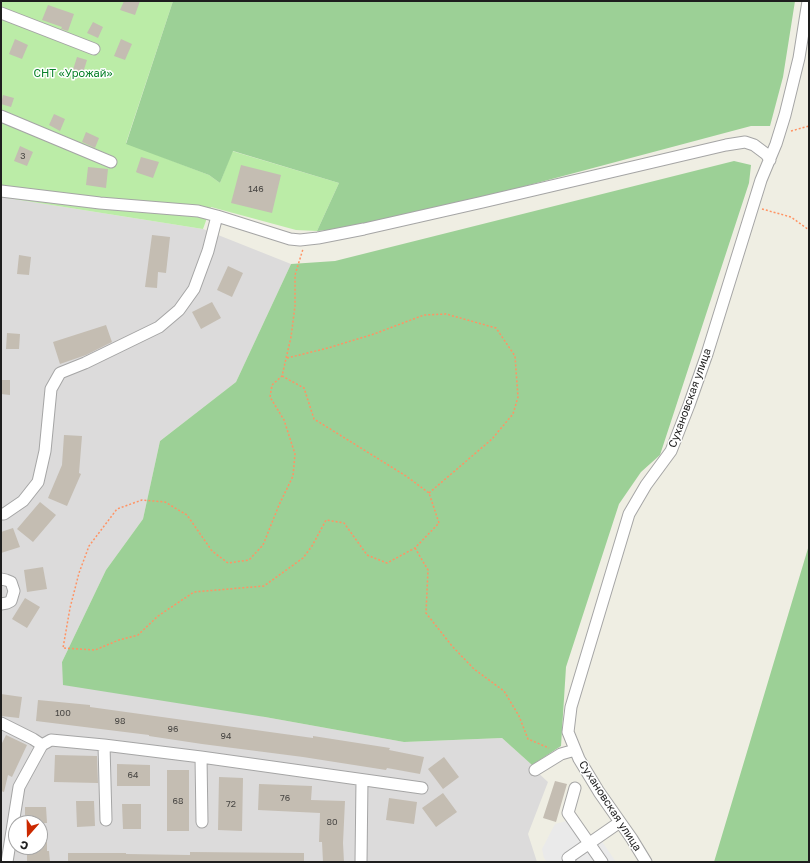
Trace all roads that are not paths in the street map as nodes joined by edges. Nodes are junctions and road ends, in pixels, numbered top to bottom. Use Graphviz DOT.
graph roads {
  1 [pos="808,1"];
  2 [pos="1,13"];
  3 [pos="94,50"];
  4 [pos="1,116"];
  5 [pos="770,160"];
  6 [pos="111,162"];
  7 [pos="1,191"];
  8 [pos="218,216"];
  9 [pos="1,514"];
  10 [pos="1,579"];
  11 [pos="1,604"];
  12 [pos="1,723"];
  13 [pos="42,745"];
  14 [pos="104,745"];
  15 [pos="575,750"];
  16 [pos="201,757"];
  17 [pos="535,770"];
  18 [pos="362,780"];
  19 [pos="422,788"];
  20 [pos="575,788"];
  21 [pos="106,820"];
  22 [pos="202,822"];
  23 [pos="620,822"];
  24 [pos="590,844"];
  25 [pos="5,847"];
  26 [pos="7,862"];
  27 [pos="361,862"];
  28 [pos="570,862"];
  29 [pos="602,862"];
  30 [pos="646,862"];
  1 -- 5 [label="street, Сухановская улица"];
  2 -- 3 [label="street"];
  4 -- 6 [label="street"];
  5 -- 8 [label="street"];
  5 -- 15 [label="street, Сухановская улица"];
  7 -- 8 [label="street"];
  8 -- 9 [label="street"];
  10 -- 11 [label="street"];
  12 -- 13 [label="street"];
  13 -- 14 [label="street"];
  13 -- 25 [label="street"];
  14 -- 16 [label="street"];
  14 -- 21 [label="street"];
  15 -- 17 [label="street"];
  15 -- 23 [label="street, Сухановская улица"];
  16 -- 18 [label="street"];
  16 -- 22 [label="street"];
  18 -- 19 [label="street"];
  18 -- 27 [label="street"];
  20 -- 24 [label="street"];
  23 -- 24 [label="street"];
  23 -- 30 [label="street, Сухановская улица"];
  24 -- 28 [label="street"];
  24 -- 29 [label="street"];
  25 -- 26 [label="street"];
}
